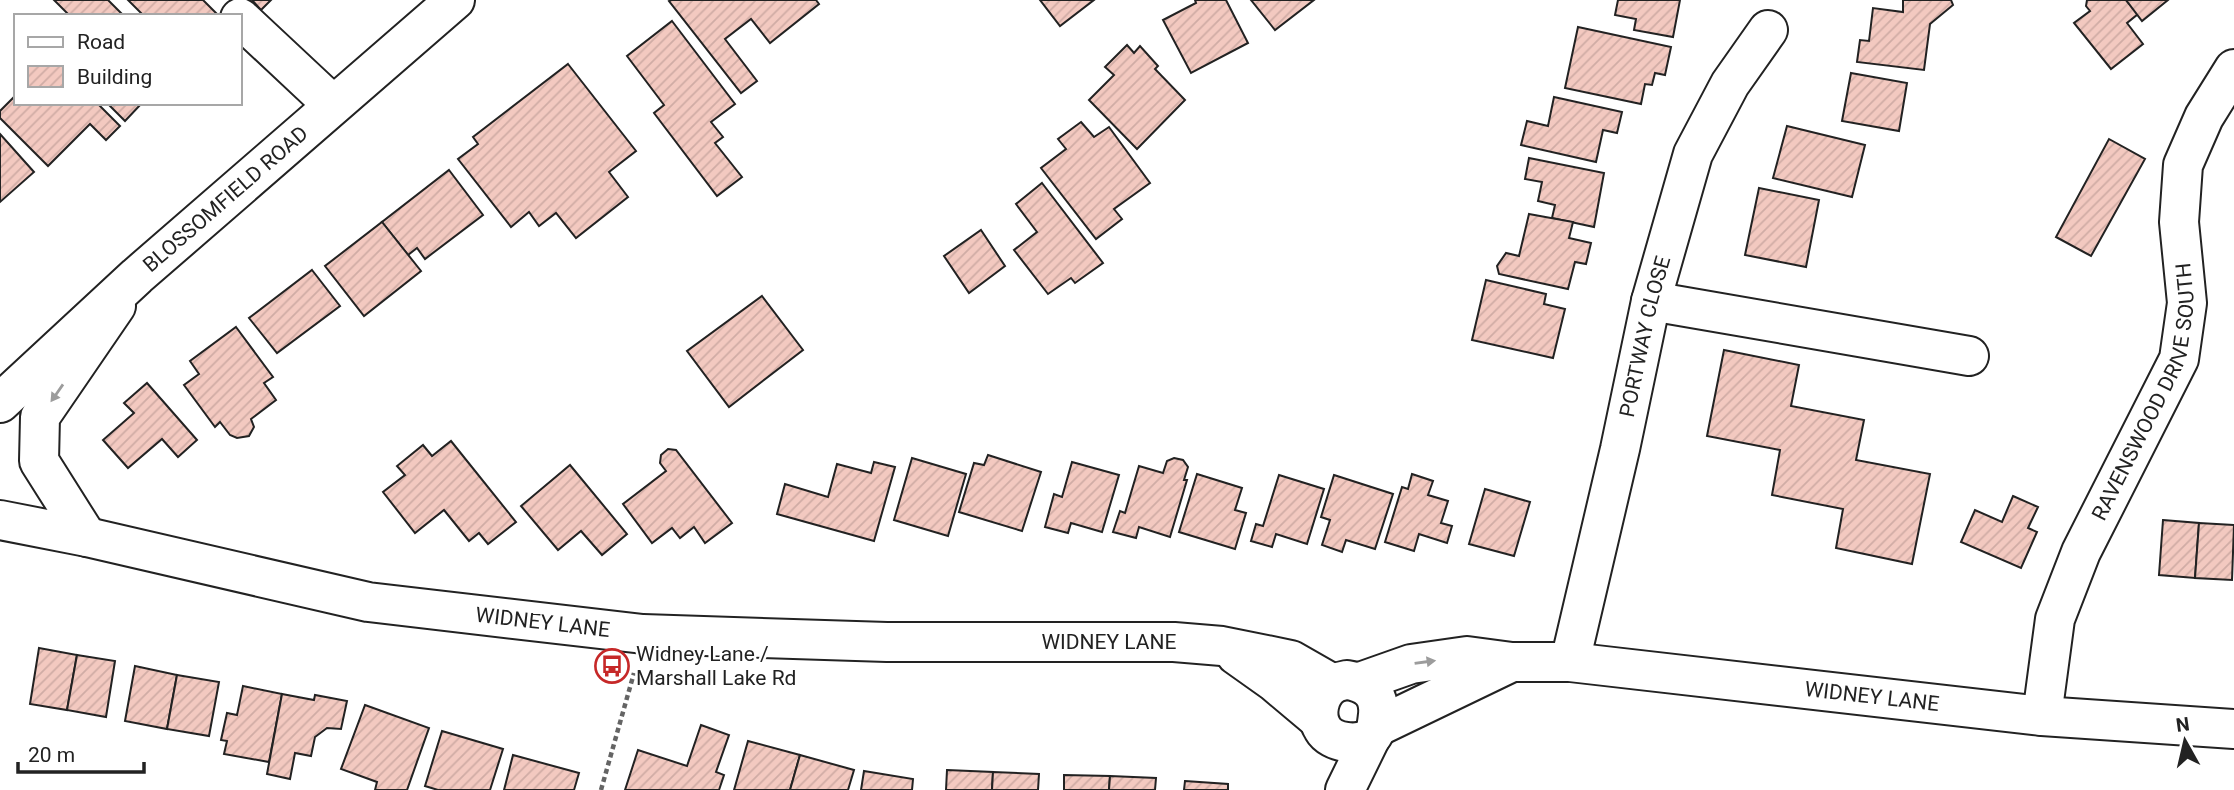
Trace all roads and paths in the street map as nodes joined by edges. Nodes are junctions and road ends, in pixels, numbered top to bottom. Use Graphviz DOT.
graph roads {
  1 [pos="220,0"];
  2 [pos="455,0"];
  3 [pos="236,14"];
  4 [pos="242,20"];
  5 [pos="1768,30"];
  6 [pos="2234,69"];
  7 [pos="333,105"];
  8 [pos="137,276"];
  9 [pos="1651,301"];
  10 [pos="1969,356"];
  11 [pos="0,403"];
  12 [pos="0,520"];
  13 [pos="87,537"];
  14 [pos="643,634"];
  15 [pos="1222,646"];
  16 [pos="1512,662"];
  17 [pos="1570,662"];
  18 [pos="1346,683"];
  19 [pos="2042,716"];
  20 [pos="1321,726"];
  21 [pos="2234,729"];
  22 [pos="1374,732"];
  23 [pos="601,790"];
  24 [pos="1329,790"];
  25 [pos="1345,790"];
  1 -- 3 [label="street"];
  2 -- 7 [label="street, BLOSSOMFIELD ROAD"];
  4 -- 7 [label="street"];
  5 -- 9 [label="street, PORTWAY CLOSE"];
  6 -- 19 [label="street, RAVENSWOOD DRIVE SOUTH"];
  7 -- 8 [label="street, BLOSSOMFIELD ROAD"];
  8 -- 11 [label="street, BLOSSOMFIELD ROAD"];
  8 -- 13 [label="street, one-way"];
  9 -- 10 [label="street"];
  9 -- 17 [label="street, PORTWAY CLOSE"];
  12 -- 13 [label="street, WIDNEY LANE"];
  13 -- 14 [label="street, WIDNEY LANE"];
  14 -- 15 [label="street, WIDNEY LANE"];
  14 -- 23 [label="path"];
  15 -- 18 [label="street, WIDNEY LANE"];
  15 -- 20 [label="street, WIDNEY LANE"];
  16 -- 17 [label="street, WIDNEY LANE"];
  18 -- 16 [label="street, WIDNEY LANE, one-way"];
  16 -- 22 [label="street, WIDNEY LANE"];
  17 -- 19 [label="street, WIDNEY LANE"];
  18 -- 20 [label="street"];
  18 -- 22 [label="street"];
  19 -- 21 [label="street, WIDNEY LANE"];
  20 -- 22 [label="street"];
  20 -- 24 [label="street"];
  22 -- 25 [label="street"];
}
